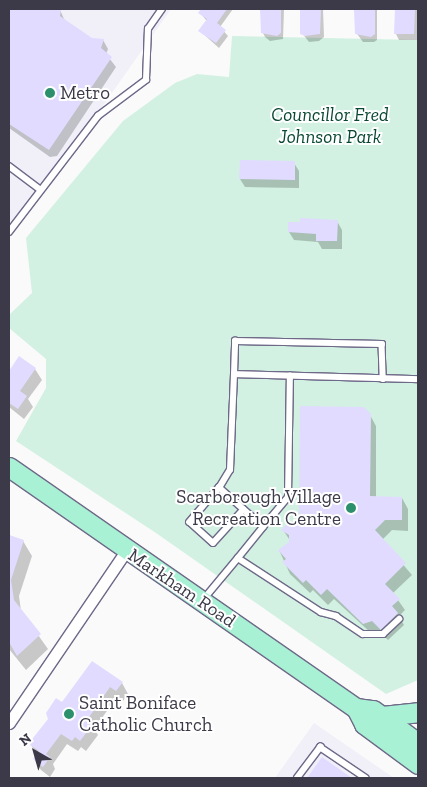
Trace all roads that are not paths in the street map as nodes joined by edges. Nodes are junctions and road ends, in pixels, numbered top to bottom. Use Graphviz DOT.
graph roads {
  1 [pos="162,9"];
  2 [pos="9,166"];
  3 [pos="40,189"];
  4 [pos="9,232"];
  5 [pos="234,374"];
  6 [pos="290,376"];
  7 [pos="383,379"];
  8 [pos="418,379"];
  9 [pos="9,467"];
  10 [pos="219,488"];
  11 [pos="243,510"];
  12 [pos="263,528"];
  13 [pos="126,551"];
  14 [pos="238,558"];
  15 [pos="202,602"];
  16 [pos="400,619"];
  17 [pos="356,708"];
  18 [pos="12,711"];
  19 [pos="418,712"];
  20 [pos="382,716"];
  21 [pos="9,724"];
  22 [pos="418,743"];
  23 [pos="418,764"];
  24 [pos="297,778"];
  25 [pos="366,778"];
  1 -- 3 [label="lane"];
  2 -- 3 [label="lane"];
  3 -- 4 [label="lane"];
  5 -- 6 [label="lane"];
  5 -- 7 [label="lane"];
  5 -- 10 [label="lane"];
  6 -- 7 [label="lane"];
  6 -- 12 [label="lane"];
  7 -- 8 [label="lane"];
  9 -- 13 [label="main road, Markham Road"];
  10 -- 11 [label="lane"];
  10 -- 11 [label="lane"];
  11 -- 12 [label="lane"];
  12 -- 14 [label="lane"];
  13 -- 15 [label="main road, Markham Road"];
  13 -- 18 [label="street"];
  14 -- 15 [label="lane"];
  14 -- 16 [label="lane"];
  15 -- 17 [label="main road, Markham Road"];
  17 -- 20 [label="main road, Markham Road"];
  17 -- 23 [label="main road, Markham Road"];
  18 -- 21 [label="street"];
  19 -- 20 [label="main road"];
  20 -- 22 [label="main road, Markham Road"];
  24 -- 25 [label="lane"];
}
